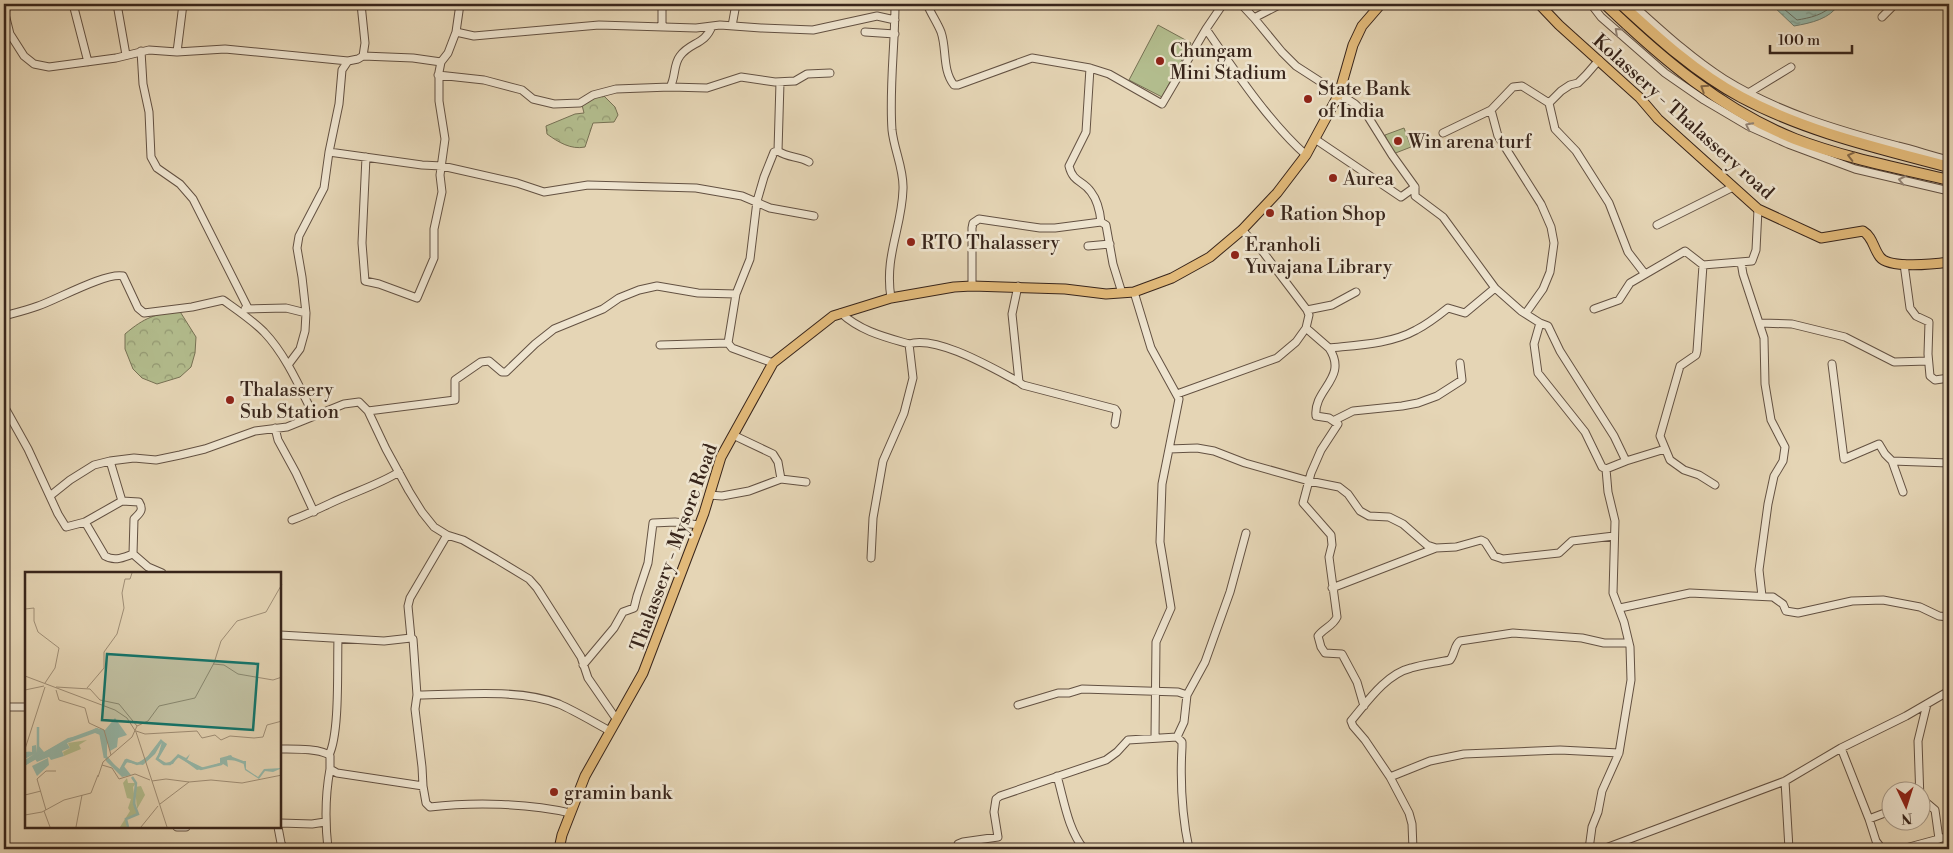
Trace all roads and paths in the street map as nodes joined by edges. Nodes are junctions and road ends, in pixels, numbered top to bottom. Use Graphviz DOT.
graph roads {
  1 [pos="73,4"];
  2 [pos="117,4"];
  3 [pos="183,4"];
  4 [pos="360,4"];
  5 [pos="460,4"];
  6 [pos="662,4"];
  7 [pos="736,4"];
  8 [pos="895,4"];
  9 [pos="927,4"];
  10 [pos="1223,4"];
  11 [pos="1241,4"];
  12 [pos="1281,4"];
  13 [pos="1381,4"];
  14 [pos="1539,4"];
  15 [pos="1591,4"];
  16 [pos="1605,4"];
  17 [pos="1621,4"];
  18 [pos="1632,4"];
  19 [pos="1895,4"];
  20 [pos="6,6"];
  21 [pos="1882,17"];
  22 [pos="1254,18"];
  23 [pos="895,20"];
  24 [pos="662,26"];
  25 [pos="712,26"];
  26 [pos="732,26"];
  27 [pos="1206,28"];
  28 [pos="456,32"];
  29 [pos="865,32"];
  30 [pos="896,34"];
  31 [pos="7,35"];
  32 [pos="141,51"];
  33 [pos="177,52"];
  34 [pos="126,55"];
  35 [pos="363,56"];
  36 [pos="1599,60"];
  37 [pos="348,61"];
  38 [pos="88,62"];
  39 [pos="441,62"];
  40 [pos="1791,67"];
  41 [pos="1090,68"];
  42 [pos="830,72"];
  43 [pos="438,75"];
  44 [pos="780,82"];
  45 [pos="670,86"];
  46 [pos="1750,92"];
  47 [pos="1339,94"];
  48 [pos="1549,103"];
  49 [pos="1491,110"];
  50 [pos="1443,133"];
  51 [pos="1315,139"];
  52 [pos="778,151"];
  53 [pos="329,152"];
  54 [pos="1306,155"];
  55 [pos="366,157"];
  56 [pos="1949,160"];
  57 [pos="809,162"];
  58 [pos="442,166"];
  59 [pos="1949,167"];
  60 [pos="1949,180"];
  61 [pos="1733,186"];
  62 [pos="1415,187"];
  63 [pos="1949,191"];
  64 [pos="757,201"];
  65 [pos="1758,209"];
  66 [pos="814,216"];
  67 [pos="1101,222"];
  68 [pos="1657,225"];
  69 [pos="1242,230"];
  70 [pos="1110,244"];
  71 [pos="1088,246"];
  72 [pos="1741,262"];
  73 [pos="1949,262"];
  74 [pos="1904,264"];
  75 [pos="1703,265"];
  76 [pos="1645,274"];
  77 [pos="972,286"];
  78 [pos="1018,286"];
  79 [pos="1496,288"];
  80 [pos="1134,292"];
  81 [pos="1356,292"];
  82 [pos="1122,293"];
  83 [pos="736,294"];
  84 [pos="891,298"];
  85 [pos="248,308"];
  86 [pos="1594,309"];
  87 [pos="237,310"];
  88 [pos="1307,310"];
  89 [pos="306,313"];
  90 [pos="841,313"];
  91 [pos="1526,313"];
  92 [pos="4,316"];
  93 [pos="1540,322"];
  94 [pos="1760,324"];
  95 [pos="1306,328"];
  96 [pos="728,343"];
  97 [pos="910,344"];
  98 [pos="660,345"];
  99 [pos="1329,348"];
  100 [pos="1928,361"];
  101 [pos="773,363"];
  102 [pos="1460,363"];
  103 [pos="1832,364"];
  104 [pos="288,365"];
  105 [pos="1949,378"];
  106 [pos="1019,382"];
  107 [pos="1178,394"];
  108 [pos="4,406"];
  109 [pos="368,411"];
  110 [pos="314,416"];
  111 [pos="1335,420"];
  112 [pos="1115,424"];
  113 [pos="275,428"];
  114 [pos="733,436"];
  115 [pos="1169,449"];
  116 [pos="1665,449"];
  117 [pos="110,460"];
  118 [pos="1626,461"];
  119 [pos="1892,461"];
  120 [pos="1949,463"];
  121 [pos="1606,469"];
  122 [pos="399,472"];
  123 [pos="782,479"];
  124 [pos="1309,481"];
  125 [pos="806,482"];
  126 [pos="1715,485"];
  127 [pos="1903,492"];
  128 [pos="710,495"];
  129 [pos="50,496"];
  130 [pos="122,501"];
  131 [pos="314,512"];
  132 [pos="292,520"];
  133 [pos="84,522"];
  134 [pos="699,525"];
  135 [pos="1246,533"];
  136 [pos="448,535"];
  137 [pos="1614,536"];
  138 [pos="1436,548"];
  139 [pos="133,554"];
  140 [pos="871,558"];
  141 [pos="148,570"];
  142 [pos="1332,588"];
  143 [pos="1762,596"];
  144 [pos="1620,608"];
  145 [pos="1949,617"];
  146 [pos="281,635"];
  147 [pos="411,638"];
  148 [pos="338,639"];
  149 [pos="1629,642"];
  150 [pos="583,665"];
  151 [pos="1155,691"];
  152 [pos="1949,691"];
  153 [pos="417,695"];
  154 [pos="1187,695"];
  155 [pos="1927,704"];
  156 [pos="1018,705"];
  157 [pos="1364,706"];
  158 [pos="4,707"];
  159 [pos="25,707"];
  160 [pos="617,720"];
  161 [pos="610,732"];
  162 [pos="1155,737"];
  163 [pos="1177,737"];
  164 [pos="1841,748"];
  165 [pos="281,749"];
  166 [pos="1619,753"];
  167 [pos="329,754"];
  168 [pos="330,769"];
  169 [pos="1057,776"];
  170 [pos="1390,777"];
  171 [pos="1920,780"];
  172 [pos="1785,781"];
  173 [pos="422,786"];
  174 [pos="1930,806"];
  175 [pos="570,813"];
  176 [pos="1880,815"];
  177 [pos="1869,819"];
  178 [pos="325,822"];
  179 [pos="281,823"];
  180 [pos="278,828"];
  181 [pos="1949,836"];
  182 [pos="1939,839"];
  183 [pos="284,849"];
  184 [pos="328,849"];
  185 [pos="559,849"];
  186 [pos="957,849"];
  187 [pos="1084,849"];
  188 [pos="1189,849"];
  189 [pos="1413,849"];
  190 [pos="1589,849"];
  191 [pos="1603,849"];
  192 [pos="1790,849"];
  193 [pos="1882,849"];
  194 [pos="1902,849"];
  1 -- 38 [label="street"];
  2 -- 34 [label="street"];
  3 -- 33 [label="street"];
  4 -- 35 [label="street"];
  5 -- 28 [label="street"];
  6 -- 24 [label="street"];
  7 -- 26 [label="street"];
  8 -- 23 [label="street"];
  9 -- 41 [label="street"];
  10 -- 27 [label="street"];
  11 -- 22 [label="street"];
  12 -- 22 [label="street"];
  13 -- 47 [label="main road, Thalassery - Mysore Road"];
  14 -- 36 [label="main road, Kolassery - Thalassery road"];
  63 -- 15 [label="street, one-way"];
  60 -- 16 [label="highway, one-way"];
  17 -- 59 [label="highway"];
  18 -- 46 [label="street"];
  19 -- 21 [label="street"];
  20 -- 31 [label="street"];
  22 -- 47 [label="street"];
  23 -- 26 [label="street"];
  23 -- 30 [label="street"];
  24 -- 25 [label="street"];
  24 -- 28 [label="street"];
  25 -- 26 [label="street"];
  25 -- 45 [label="street"];
  27 -- 41 [label="street"];
  27 -- 54 [label="street"];
  28 -- 39 [label="street"];
  29 -- 30 [label="street"];
  30 -- 84 [label="street"];
  31 -- 38 [label="street"];
  32 -- 33 [label="street"];
  32 -- 34 [label="street"];
  32 -- 85 [label="street"];
  33 -- 37 [label="street"];
  34 -- 38 [label="street"];
  35 -- 37 [label="street"];
  35 -- 39 [label="street"];
  36 -- 48 [label="street"];
  36 -- 61 [label="main road, Kolassery - Thalassery road"];
  37 -- 53 [label="street"];
  39 -- 43 [label="street"];
  40 -- 46 [label="street"];
  41 -- 67 [label="street"];
  42 -- 44 [label="street"];
  43 -- 45 [label="street"];
  43 -- 58 [label="street"];
  44 -- 45 [label="street"];
  44 -- 52 [label="street"];
  46 -- 56 [label="street"];
  47 -- 51 [label="main road, Thalassery - Mysore Road"];
  47 -- 62 [label="street"];
  48 -- 49 [label="street"];
  48 -- 76 [label="street"];
  49 -- 50 [label="street"];
  49 -- 91 [label="street"];
  51 -- 54 [label="main road, Thalassery - Mysore Road"];
  51 -- 62 [label="street"];
  52 -- 57 [label="street"];
  52 -- 64 [label="street"];
  53 -- 55 [label="street"];
  53 -- 89 [label="street"];
  54 -- 69 [label="main road, Thalassery - Mysore Road"];
  55 -- 58 [label="street"];
  55 -- 58 [label="street"];
  58 -- 64 [label="street"];
  61 -- 65 [label="main road, Kolassery - Thalassery road"];
  61 -- 68 [label="street"];
  62 -- 79 [label="street"];
  64 -- 66 [label="street"];
  64 -- 83 [label="street"];
  65 -- 72 [label="street"];
  65 -- 74 [label="main road, Kolassery - Thalassery road"];
  67 -- 70 [label="street"];
  67 -- 77 [label="street"];
  69 -- 80 [label="main road, Thalassery - Mysore Road"];
  69 -- 88 [label="street"];
  70 -- 71 [label="street"];
  70 -- 82 [label="street"];
  72 -- 75 [label="street"];
  72 -- 94 [label="street"];
  73 -- 74 [label="main road, Kolassery - Thalassery road"];
  74 -- 100 [label="street"];
  75 -- 76 [label="street"];
  75 -- 116 [label="street"];
  76 -- 86 [label="street"];
  77 -- 78 [label="main road, Thalassery - Mysore Road"];
  77 -- 84 [label="main road, Thalassery - Mysore Road"];
  78 -- 82 [label="main road, Thalassery - Mysore Road"];
  78 -- 106 [label="street"];
  79 -- 91 [label="street"];
  79 -- 99 [label="street"];
  80 -- 82 [label="main road, Thalassery - Mysore Road"];
  80 -- 107 [label="street"];
  81 -- 88 [label="street"];
  83 -- 96 [label="street"];
  83 -- 109 [label="street"];
  84 -- 90 [label="main road, Thalassery - Mysore Road"];
  85 -- 87 [label="street"];
  85 -- 89 [label="street"];
  87 -- 92 [label="street"];
  87 -- 104 [label="street"];
  88 -- 95 [label="street"];
  89 -- 104 [label="street"];
  90 -- 97 [label="street"];
  90 -- 101 [label="main road, Thalassery - Mysore Road"];
  91 -- 93 [label="street"];
  93 -- 118 [label="street"];
  93 -- 121 [label="street"];
  94 -- 100 [label="street"];
  94 -- 143 [label="street"];
  95 -- 99 [label="street"];
  95 -- 107 [label="street"];
  96 -- 98 [label="street"];
  96 -- 101 [label="street"];
  97 -- 106 [label="street"];
  97 -- 140 [label="street"];
  99 -- 111 [label="street"];
  100 -- 105 [label="street"];
  101 -- 114 [label="main road, Thalassery - Mysore Road"];
  102 -- 111 [label="street"];
  103 -- 119 [label="street"];
  104 -- 110 [label="street"];
  106 -- 112 [label="street"];
  107 -- 115 [label="street"];
  108 -- 129 [label="street"];
  109 -- 110 [label="street"];
  109 -- 122 [label="street"];
  110 -- 113 [label="street"];
  111 -- 124 [label="street"];
  113 -- 117 [label="street"];
  113 -- 131 [label="street"];
  114 -- 123 [label="street"];
  114 -- 128 [label="main road, Thalassery - Mysore Road"];
  115 -- 124 [label="street"];
  115 -- 151 [label="street"];
  116 -- 118 [label="street"];
  116 -- 126 [label="street"];
  117 -- 129 [label="street"];
  117 -- 130 [label="street"];
  118 -- 121 [label="street"];
  119 -- 120 [label="street"];
  119 -- 127 [label="street"];
  121 -- 137 [label="street"];
  122 -- 131 [label="street"];
  122 -- 136 [label="street"];
  123 -- 125 [label="street"];
  123 -- 128 [label="street"];
  124 -- 138 [label="street"];
  124 -- 142 [label="street"];
  128 -- 134 [label="main road, Thalassery - Mysore Road"];
  129 -- 133 [label="street"];
  130 -- 133 [label="street"];
  130 -- 139 [label="street"];
  131 -- 132 [label="street"];
  133 -- 139 [label="street"];
  134 -- 150 [label="street"];
  134 -- 160 [label="main road, Thalassery - Mysore Road"];
  135 -- 154 [label="street"];
  136 -- 147 [label="street"];
  136 -- 150 [label="street"];
  137 -- 138 [label="street"];
  137 -- 144 [label="street"];
  138 -- 142 [label="street"];
  139 -- 141 [label="street"];
  142 -- 157 [label="street"];
  143 -- 144 [label="street"];
  143 -- 145 [label="street"];
  144 -- 149 [label="street"];
  146 -- 148 [label="street"];
  147 -- 148 [label="street"];
  147 -- 153 [label="street"];
  148 -- 167 [label="street"];
  149 -- 157 [label="street"];
  149 -- 166 [label="street"];
  150 -- 160 [label="street"];
  151 -- 154 [label="street"];
  151 -- 156 [label="street"];
  151 -- 162 [label="street"];
  152 -- 155 [label="street"];
  153 -- 161 [label="street"];
  153 -- 173 [label="street"];
  154 -- 163 [label="street"];
  155 -- 164 [label="street"];
  155 -- 171 [label="street"];
  157 -- 170 [label="street"];
  158 -- 159 [label="street"];
  160 -- 161 [label="main road, Thalassery - Mysore Road"];
  161 -- 175 [label="main road, Thalassery - Mysore Road"];
  162 -- 163 [label="street"];
  162 -- 169 [label="street"];
  163 -- 188 [label="street"];
  164 -- 172 [label="street"];
  164 -- 177 [label="street"];
  165 -- 167 [label="street"];
  166 -- 170 [label="street"];
  166 -- 190 [label="street"];
  167 -- 168 [label="street"];
  168 -- 173 [label="street"];
  168 -- 178 [label="street"];
  169 -- 186 [label="street"];
  169 -- 187 [label="street"];
  170 -- 189 [label="street"];
  172 -- 191 [label="street"];
  172 -- 192 [label="street"];
  173 -- 175 [label="street"];
  174 -- 182 [label="street"];
  175 -- 185 [label="main road, Thalassery - Mysore Road"];
  176 -- 177 [label="street"];
  177 -- 193 [label="street"];
  178 -- 179 [label="street"];
  178 -- 184 [label="street"];
  180 -- 183 [label="street"];
  181 -- 182 [label="street"];
  182 -- 194 [label="street"];
}
